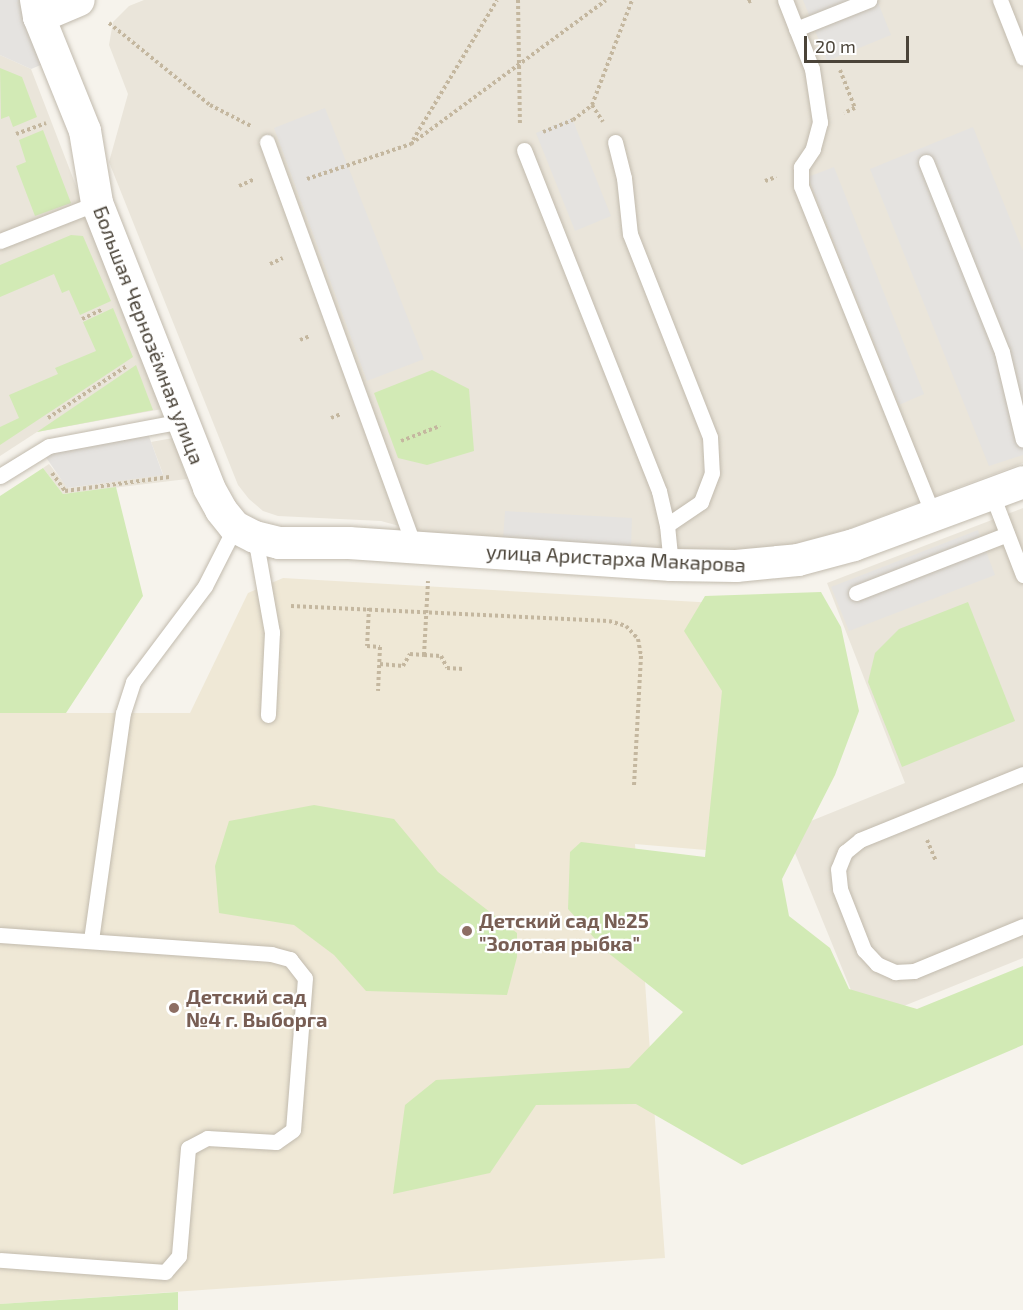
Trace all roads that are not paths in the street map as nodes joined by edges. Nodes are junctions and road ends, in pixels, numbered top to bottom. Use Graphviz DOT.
graph roads {
  1 [pos="80,0"];
  2 [pos="785,0"];
  3 [pos="869,0"];
  4 [pos="1000,0"];
  5 [pos="38,9"];
  6 [pos="796,29"];
  7 [pos="1023,58"];
  8 [pos="267,142"];
  9 [pos="615,142"];
  10 [pos="524,150"];
  11 [pos="926,162"];
  12 [pos="97,203"];
  13 [pos="0,241"];
  14 [pos="182,422"];
  15 [pos="1023,441"];
  16 [pos="0,476"];
  17 [pos="1023,482"];
  18 [pos="991,492"];
  19 [pos="933,515"];
  20 [pos="667,525"];
  21 [pos="245,532"];
  22 [pos="1007,534"];
  23 [pos="422,560"];
  24 [pos="671,565"];
  25 [pos="1023,575"];
  26 [pos="856,593"];
  27 [pos="268,715"];
  28 [pos="1023,774"];
  29 [pos="1023,926"];
  30 [pos="0,935"];
  31 [pos="91,940"];
  32 [pos="0,1260"];
  1 -- 5 [label="street"];
  2 -- 6 [label="lane"];
  3 -- 6 [label="lane"];
  4 -- 7 [label="lane"];
  5 -- 12 [label="street, Большая Чернозёмная улица"];
  6 -- 19 [label="lane"];
  8 -- 23 [label="lane"];
  9 -- 20 [label="lane"];
  10 -- 20 [label="lane"];
  11 -- 15 [label="lane"];
  12 -- 13 [label="lane"];
  12 -- 14 [label="street, Большая Чернозёмная улица"];
  14 -- 16 [label="lane"];
  14 -- 21 [label="street, Большая Чернозёмная улица"];
  17 -- 18 [label="street, улица Аристарха Макарова"];
  18 -- 19 [label="street, улица Аристарха Макарова"];
  18 -- 22 [label="lane"];
  19 -- 24 [label="street, улица Аристарха Макарова"];
  20 -- 24 [label="lane"];
  21 -- 23 [label="street, улица Аристарха Макарова"];
  21 -- 27 [label="lane"];
  21 -- 31 [label="lane"];
  22 -- 25 [label="lane"];
  22 -- 26 [label="lane"];
  23 -- 24 [label="street, улица Аристарха Макарова"];
  28 -- 29 [label="lane"];
  30 -- 31 [label="lane"];
  31 -- 32 [label="lane"];
}
